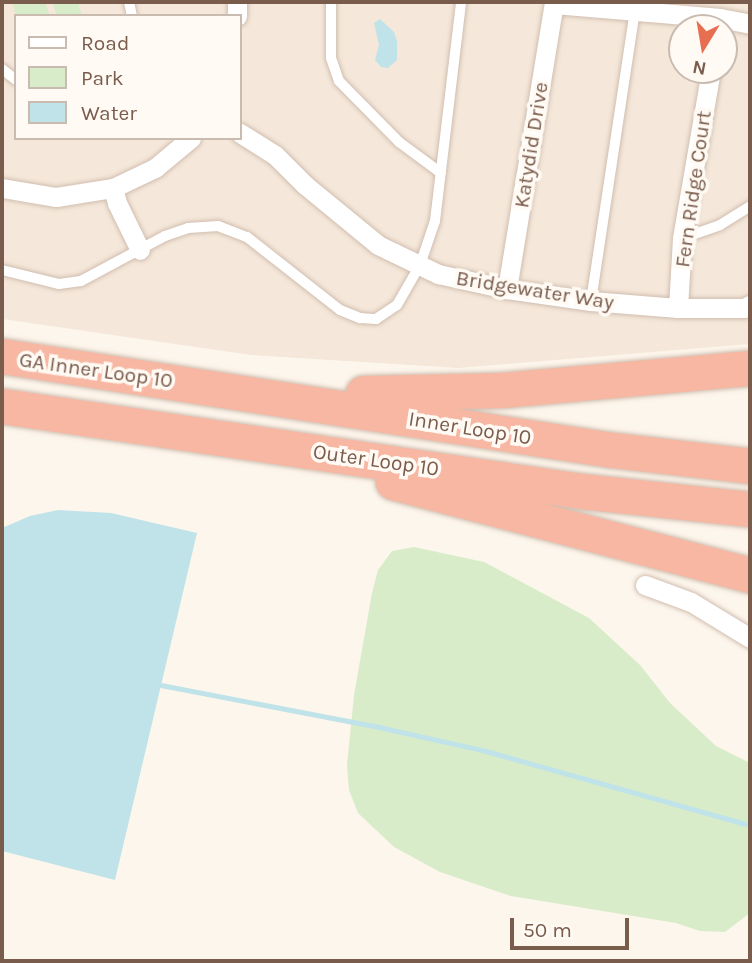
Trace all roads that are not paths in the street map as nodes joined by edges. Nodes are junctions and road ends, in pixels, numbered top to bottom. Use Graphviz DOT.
graph roads {
  1 [pos="331,2"];
  2 [pos="461,2"];
  3 [pos="554,3"];
  4 [pos="635,6"];
  5 [pos="702,14"];
  6 [pos="709,84"];
  7 [pos="242,134"];
  8 [pos="189,140"];
  9 [pos="441,173"];
  10 [pos="2,188"];
  11 [pos="113,188"];
  12 [pos="750,206"];
  13 [pos="682,238"];
  14 [pos="140,250"];
  15 [pos="420,265"];
  16 [pos="2,270"];
  17 [pos="507,289"];
  18 [pos="591,301"];
  19 [pos="750,304"];
  20 [pos="678,308"];
  21 [pos="2,356"];
  22 [pos="750,368"];
  23 [pos="191,383"];
  24 [pos="2,406"];
  25 [pos="227,441"];
  26 [pos="750,466"];
  27 [pos="750,509"];
  28 [pos="750,575"];
  29 [pos="645,585"];
  30 [pos="750,638"];
  1 -- 9 [label="lane"];
  2 -- 9 [label="lane"];
  3 -- 4 [label="street"];
  3 -- 17 [label="street, Katydid Drive"];
  4 -- 5 [label="street"];
  4 -- 18 [label="lane"];
  6 -- 13 [label="street, Fern Ridge Court"];
  7 -- 15 [label="street, Bridgewater Way"];
  8 -- 11 [label="street"];
  9 -- 15 [label="lane"];
  10 -- 11 [label="street"];
  11 -- 14 [label="street"];
  12 -- 13 [label="lane"];
  13 -- 20 [label="street, Fern Ridge Court"];
  14 -- 15 [label="lane"];
  14 -- 16 [label="lane"];
  15 -- 17 [label="street, Bridgewater Way"];
  17 -- 18 [label="street, Bridgewater Way"];
  18 -- 20 [label="street, Bridgewater Way"];
  19 -- 20 [label="street, Bridgewater Way"];
  21 -- 23 [label="highway, GA Inner Loop 10"];
  22 -- 23 [label="highway"];
  23 -- 26 [label="highway, Inner Loop 10"];
  24 -- 25 [label="highway, Outer Loop 10"];
  25 -- 27 [label="highway, Outer Loop 10"];
  25 -- 28 [label="highway"];
  29 -- 30 [label="street"];
}
